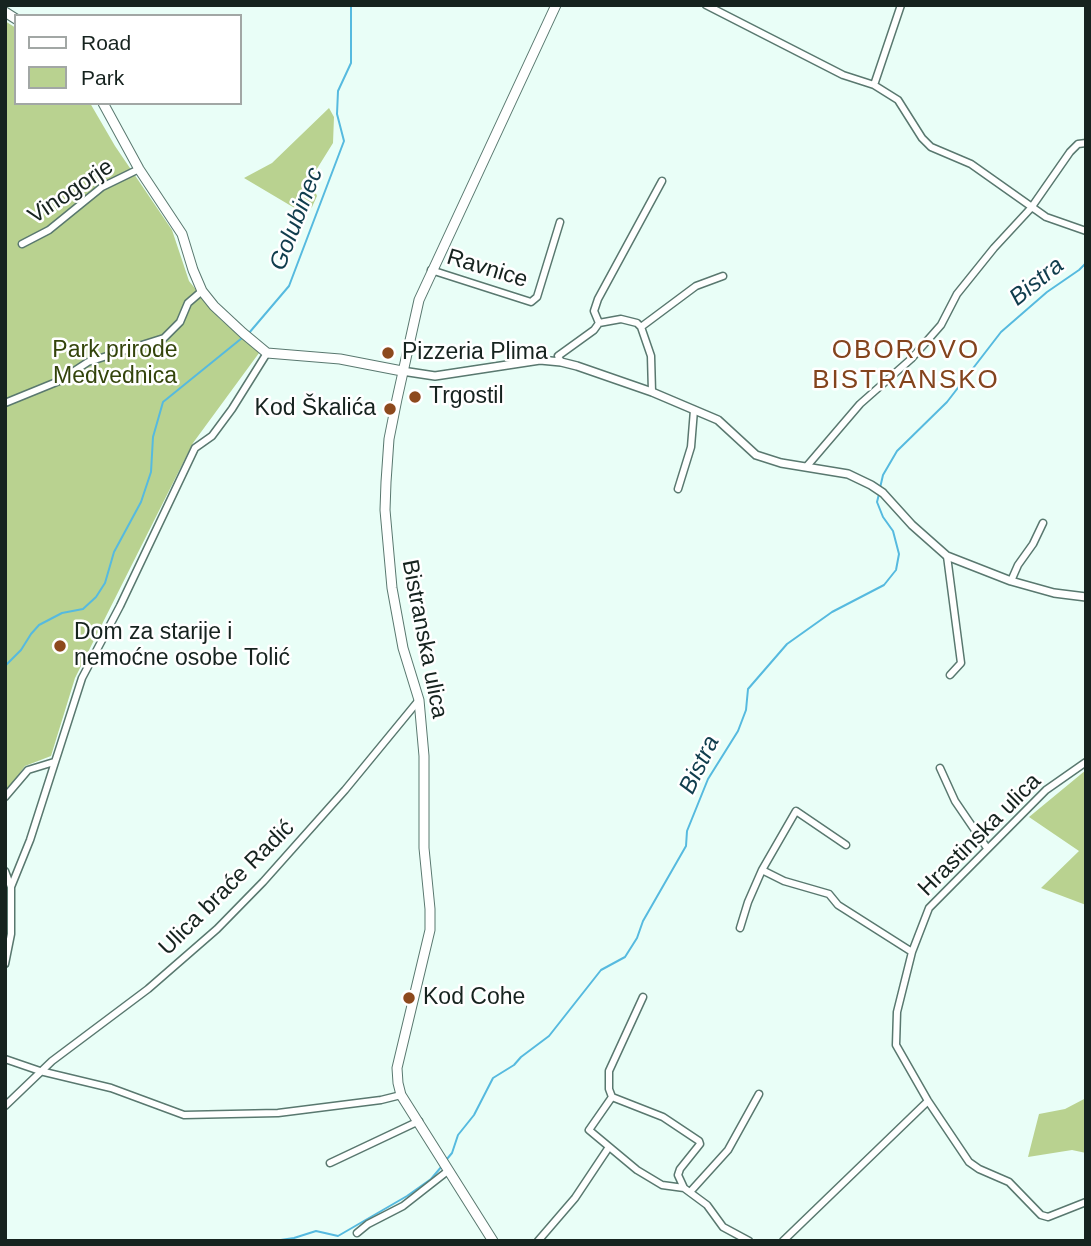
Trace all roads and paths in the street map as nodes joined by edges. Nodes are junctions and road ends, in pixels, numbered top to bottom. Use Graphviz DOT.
graph roads {
  1 [pos="556,5"];
  2 [pos="706,5"];
  3 [pos="901,5"];
  4 [pos="874,85"];
  5 [pos="104,105"];
  6 [pos="1086,143"];
  7 [pos="139,169"];
  8 [pos="662,181"];
  9 [pos="1031,208"];
  10 [pos="560,222"];
  11 [pos="1086,231"];
  12 [pos="22,244"];
  13 [pos="431,270"];
  14 [pos="723,276"];
  15 [pos="202,291"];
  16 [pos="599,323"];
  17 [pos="641,327"];
  18 [pos="267,353"];
  19 [pos="562,362"];
  20 [pos="402,371"];
  21 [pos="652,392"];
  22 [pos="5,403"];
  23 [pos="694,410"];
  24 [pos="807,467"];
  25 [pos="678,489"];
  26 [pos="1043,523"];
  27 [pos="947,556"];
  28 [pos="1011,582"];
  29 [pos="1086,597"];
  30 [pos="950,675"];
  31 [pos="419,700"];
  32 [pos="54,762"];
  33 [pos="1086,762"];
  34 [pos="940,768"];
  35 [pos="5,797"];
  36 [pos="846,845"];
  37 [pos="987,848"];
  38 [pos="762,870"];
  39 [pos="5,871"];
  40 [pos="11,887"];
  41 [pos="740,928"];
  42 [pos="912,952"];
  43 [pos="5,964"];
  44 [pos="643,997"];
  45 [pos="5,1059"];
  46 [pos="40,1071"];
  47 [pos="759,1094"];
  48 [pos="401,1095"];
  49 [pos="612,1097"];
  50 [pos="928,1101"];
  51 [pos="5,1106"];
  52 [pos="419,1121"];
  53 [pos="609,1147"];
  54 [pos="330,1163"];
  55 [pos="446,1165"];
  56 [pos="687,1190"];
  57 [pos="1086,1202"];
  58 [pos="357,1233"];
  59 [pos="493,1241"];
  60 [pos="538,1241"];
  61 [pos="749,1241"];
  62 [pos="783,1241"];
  1 -- 13 [label="main road, Bistranska ulica"];
  2 -- 4 [label="street"];
  3 -- 4 [label="street"];
  4 -- 9 [label="street"];
  5 -- 7 [label="main road"];
  6 -- 9 [label="street"];
  7 -- 12 [label="street, Vinogorje"];
  7 -- 15 [label="main road"];
  8 -- 16 [label="street"];
  9 -- 11 [label="street"];
  9 -- 24 [label="street"];
  10 -- 13 [label="street, Ravnice"];
  13 -- 20 [label="main road, Bistranska ulica"];
  14 -- 17 [label="street"];
  15 -- 18 [label="main road"];
  15 -- 22 [label="street"];
  16 -- 17 [label="street"];
  16 -- 19 [label="street"];
  17 -- 21 [label="street"];
  18 -- 20 [label="main road"];
  18 -- 32 [label="street"];
  19 -- 20 [label="street"];
  19 -- 21 [label="street"];
  20 -- 31 [label="main road, Bistranska ulica"];
  21 -- 23 [label="street"];
  23 -- 24 [label="street"];
  23 -- 25 [label="street"];
  24 -- 27 [label="street"];
  26 -- 28 [label="street"];
  27 -- 28 [label="street"];
  27 -- 30 [label="street"];
  28 -- 29 [label="street"];
  31 -- 46 [label="street, Ulica braće Radić"];
  31 -- 48 [label="main road, Bistranska ulica"];
  32 -- 35 [label="street"];
  32 -- 40 [label="street"];
  33 -- 37 [label="street, Hrastinska ulica"];
  34 -- 37 [label="street"];
  36 -- 38 [label="street"];
  37 -- 42 [label="street, Hrastinska ulica"];
  38 -- 41 [label="street"];
  38 -- 42 [label="street"];
  39 -- 40 [label="street"];
  40 -- 43 [label="street"];
  42 -- 50 [label="street, Hrastinska ulica"];
  44 -- 49 [label="street"];
  45 -- 46 [label="street"];
  46 -- 48 [label="street"];
  46 -- 51 [label="street, Ulica braće Radić"];
  47 -- 56 [label="street"];
  48 -- 52 [label="main road"];
  49 -- 53 [label="street"];
  49 -- 56 [label="street"];
  50 -- 57 [label="street, Hrastinska ulica"];
  50 -- 62 [label="street"];
  52 -- 54 [label="street"];
  52 -- 55 [label="main road"];
  53 -- 56 [label="street"];
  53 -- 60 [label="street"];
  55 -- 58 [label="street"];
  55 -- 59 [label="main road"];
  56 -- 61 [label="street"];
}
